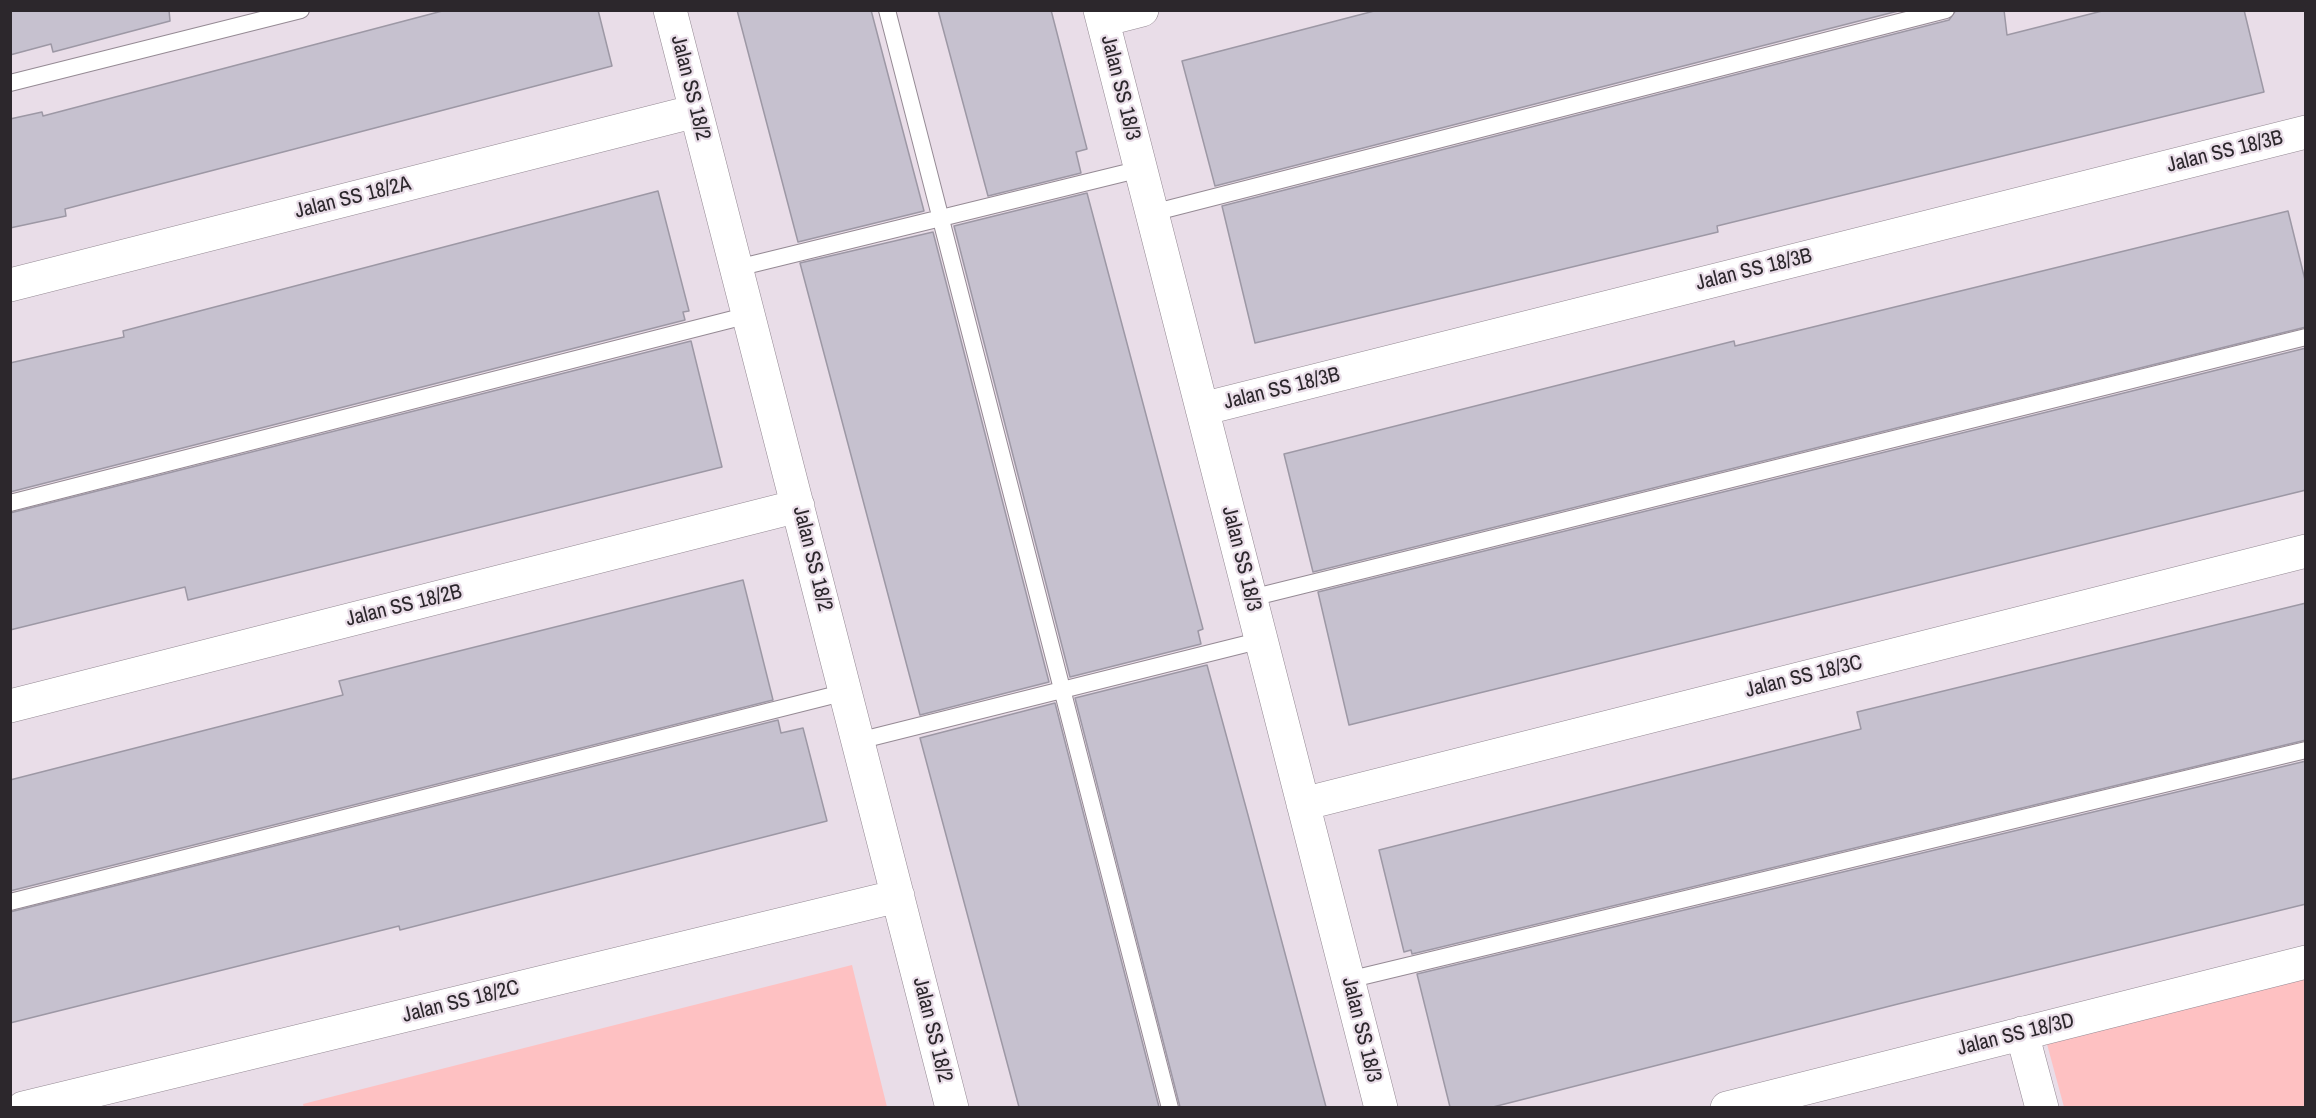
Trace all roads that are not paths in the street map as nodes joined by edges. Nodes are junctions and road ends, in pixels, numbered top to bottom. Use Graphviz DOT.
graph roads {
  1 [pos="301,10"];
  2 [pos="670,10"];
  3 [pos="887,10"];
  4 [pos="1142,10"];
  5 [pos="1946,10"];
  6 [pos="1101,16"];
  7 [pos="10,83"];
  8 [pos="696,111"];
  9 [pos="2306,132"];
  10 [pos="1141,170"];
  11 [pos="1152,213"];
  12 [pos="941,218"];
  13 [pos="737,268"];
  14 [pos="10,285"];
  15 [pos="749,315"];
  16 [pos="2306,337"];
  17 [pos="1202,409"];
  18 [pos="10,503"];
  19 [pos="798,506"];
  20 [pos="2306,551"];
  21 [pos="1251,598"];
  22 [pos="1262,640"];
  23 [pos="1062,690"];
  24 [pos="846,692"];
  25 [pos="10,706"];
  26 [pos="858,741"];
  27 [pos="2306,750"];
  28 [pos="1303,804"];
  29 [pos="898,896"];
  30 [pos="10,902"];
  31 [pos="2306,962"];
  32 [pos="1348,980"];
  33 [pos="2022,1033"];
  34 [pos="23,1107"];
  35 [pos="952,1107"];
  36 [pos="1170,1107"];
  37 [pos="1381,1107"];
  38 [pos="1727,1107"];
  39 [pos="2042,1107"];
  1 -- 7 [label="lane"];
  2 -- 8 [label="street, Jalan SS 18/2"];
  3 -- 12 [label="lane"];
  4 -- 6 [label="street"];
  5 -- 11 [label="lane"];
  6 -- 10 [label="street, Jalan SS 18/3"];
  8 -- 13 [label="street, Jalan SS 18/2"];
  8 -- 14 [label="street, Jalan SS 18/2A"];
  9 -- 17 [label="street, Jalan SS 18/3B"];
  10 -- 11 [label="street, Jalan SS 18/3"];
  10 -- 12 [label="lane"];
  11 -- 17 [label="street, Jalan SS 18/3"];
  12 -- 13 [label="lane"];
  12 -- 23 [label="lane"];
  13 -- 15 [label="street, Jalan SS 18/2"];
  15 -- 18 [label="lane"];
  15 -- 19 [label="street, Jalan SS 18/2"];
  16 -- 21 [label="lane"];
  17 -- 21 [label="street, Jalan SS 18/3"];
  19 -- 24 [label="street, Jalan SS 18/2"];
  19 -- 25 [label="street, Jalan SS 18/2B"];
  20 -- 28 [label="street, Jalan SS 18/3C"];
  21 -- 22 [label="street, Jalan SS 18/3"];
  22 -- 23 [label="lane"];
  22 -- 28 [label="street, Jalan SS 18/3"];
  23 -- 26 [label="lane"];
  23 -- 36 [label="lane"];
  24 -- 26 [label="street, Jalan SS 18/2"];
  24 -- 30 [label="lane"];
  26 -- 29 [label="street, Jalan SS 18/2"];
  27 -- 32 [label="lane"];
  28 -- 32 [label="street, Jalan SS 18/3"];
  29 -- 34 [label="street, Jalan SS 18/2C"];
  29 -- 35 [label="street, Jalan SS 18/2"];
  31 -- 33 [label="street, Jalan SS 18/3D"];
  32 -- 37 [label="street, Jalan SS 18/3"];
  33 -- 38 [label="street, Jalan SS 18/3D"];
  33 -- 39 [label="street"];
}
